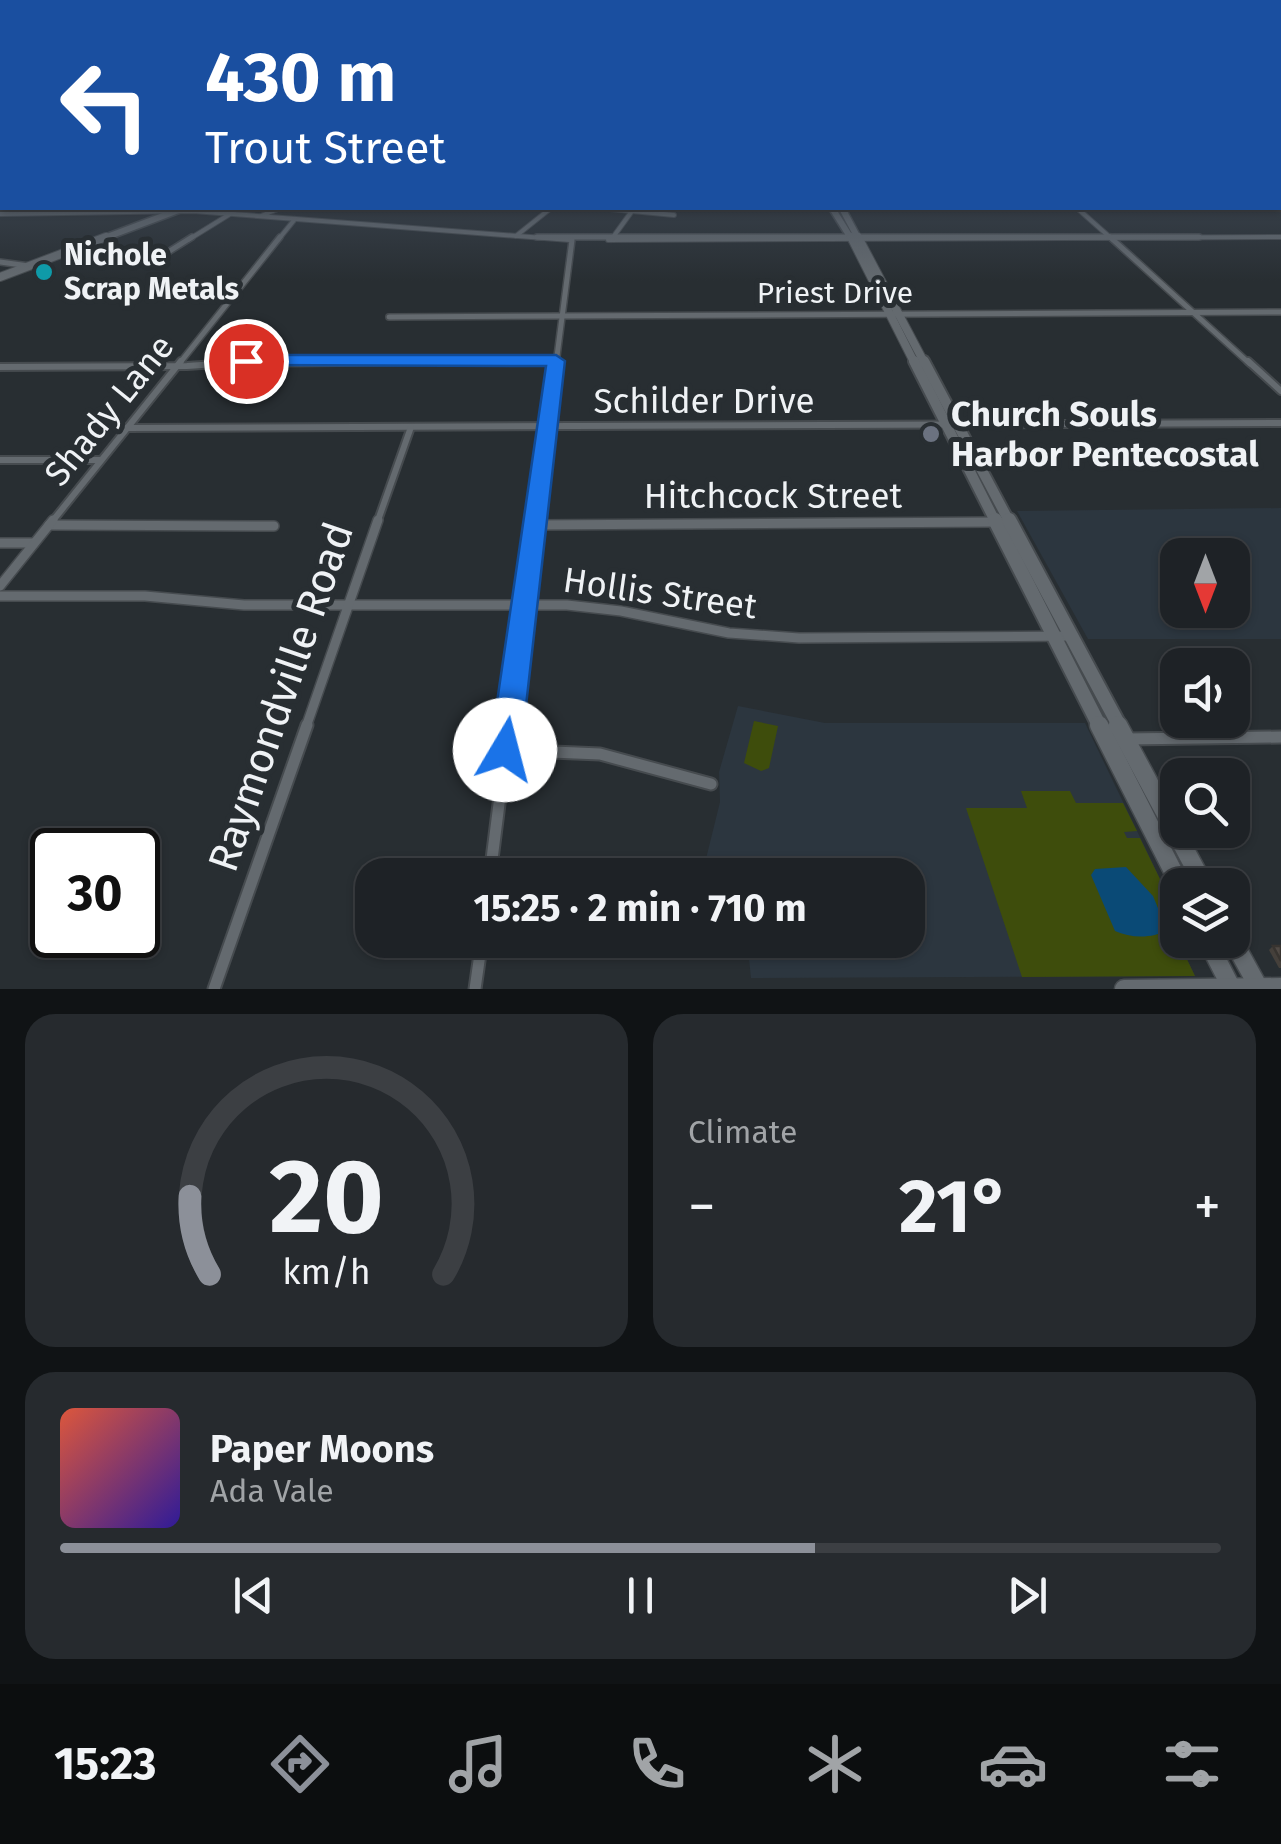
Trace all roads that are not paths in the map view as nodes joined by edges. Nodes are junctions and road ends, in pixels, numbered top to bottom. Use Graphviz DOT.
graph roads {
  1 [pos="167,210"];
  2 [pos="176,210"];
  3 [pos="189,210"];
  4 [pos="275,210"];
  5 [pos="549,210"];
  6 [pos="633,210"];
  7 [pos="834,210"];
  8 [pos="843,210"];
  9 [pos="1079,210"];
  10 [pos="142,212"];
  11 [pos="0,214"];
  12 [pos="230,214"];
  13 [pos="674,215"];
  14 [pos="260,216"];
  15 [pos="295,219"];
  16 [pos="149,221"];
  17 [pos="515,237"];
  18 [pos="1281,238"];
  19 [pos="1112,239"];
  20 [pos="572,240"];
  21 [pos="611,240"];
  22 [pos="857,240"];
  23 [pos="0,262"];
  24 [pos="149,264"];
  25 [pos="28,266"];
  26 [pos="875,275"];
  27 [pos="0,277"];
  28 [pos="1281,312"];
  29 [pos="1194,313"];
  30 [pos="890,315"];
  31 [pos="902,315"];
  32 [pos="389,317"];
  33 [pos="564,317"];
  34 [pos="556,361"];
  35 [pos="916,365"];
  36 [pos="929,365"];
  37 [pos="176,366"];
  38 [pos="0,367"];
  39 [pos="1281,391"];
  40 [pos="1281,422"];
  41 [pos="954,425"];
  42 [pos="548,426"];
  43 [pos="410,427"];
  44 [pos="127,428"];
  45 [pos="0,460"];
  46 [pos="100,460"];
  47 [pos="1004,522"];
  48 [pos="535,525"];
  49 [pos="49,526"];
  50 [pos="274,526"];
  51 [pos="34,542"];
  52 [pos="0,543"];
  53 [pos="1026,580"];
  54 [pos="1043,580"];
  55 [pos="0,586"];
  56 [pos="0,596"];
  57 [pos="525,604"];
  58 [pos="347,605"];
  59 [pos="1054,636"];
  60 [pos="1073,636"];
  61 [pos="1281,737"];
  62 [pos="1127,738"];
  63 [pos="1106,739"];
  64 [pos="505,750"];
  65 [pos="711,784"];
  66 [pos="492,858"];
  67 [pos="1171,868"];
  68 [pos="1195,868"];
  69 [pos="480,958"];
  70 [pos="1216,958"];
  71 [pos="1242,958"];
  72 [pos="1281,987"];
  73 [pos="1231,988"];
  74 [pos="1258,988"];
  75 [pos="214,989"];
  76 [pos="476,989"];
  77 [pos="1124,989"];
  1 -- 10 [label="street"];
  2 -- 16 [label="main road"];
  3 -- 12 [label="street"];
  4 -- 14 [label="street"];
  5 -- 17 [label="street"];
  6 -- 13 [label="street"];
  6 -- 21 [label="street"];
  7 -- 22 [label="main road"];
  8 -- 22 [label="main road"];
  9 -- 19 [label="street"];
  10 -- 11 [label="street"];
  10 -- 16 [label="main road"];
  12 -- 14 [label="street"];
  12 -- 24 [label="street"];
  14 -- 15 [label="street"];
  15 -- 17 [label="street"];
  15 -- 37 [label="street, Shady Lane"];
  16 -- 25 [label="main road"];
  17 -- 20 [label="street"];
  18 -- 19 [label="street"];
  19 -- 22 [label="street"];
  19 -- 29 [label="street"];
  20 -- 21 [label="street"];
  20 -- 33 [label="street"];
  21 -- 22 [label="street"];
  22 -- 26 [label="main road"];
  23 -- 25 [label="street"];
  25 -- 27 [label="main road"];
  26 -- 30 [label="main road"];
  26 -- 31 [label="main road"];
  28 -- 29 [label="street, Priest Drive"];
  29 -- 31 [label="street, Priest Drive"];
  29 -- 39 [label="street"];
  30 -- 31 [label="street, Priest Drive"];
  30 -- 33 [label="street, Priest Drive"];
  30 -- 35 [label="main road"];
  31 -- 36 [label="main road"];
  32 -- 33 [label="street, Priest Drive"];
  33 -- 34 [label="street"];
  34 -- 37 [label="street"];
  34 -- 42 [label="street"];
  35 -- 36 [label="main road"];
  35 -- 41 [label="main road"];
  36 -- 41 [label="main road"];
  37 -- 38 [label="street"];
  37 -- 44 [label="street, Shady Lane"];
  40 -- 41 [label="street, Schilder Drive"];
  41 -- 42 [label="street, Schilder Drive"];
  41 -- 47 [label="main road"];
  42 -- 43 [label="street, Schilder Drive"];
  42 -- 48 [label="street"];
  43 -- 44 [label="street, Schilder Drive"];
  43 -- 58 [label="street, Raymondville Road"];
  44 -- 46 [label="street, Shady Lane"];
  45 -- 46 [label="street"];
  46 -- 49 [label="street, Shady Lane"];
  47 -- 48 [label="street, Hitchcock Street"];
  47 -- 53 [label="main road"];
  47 -- 54 [label="main road"];
  48 -- 57 [label="street"];
  49 -- 50 [label="street"];
  49 -- 51 [label="street, Shady Lane"];
  51 -- 52 [label="street"];
  51 -- 55 [label="street, Shady Lane"];
  53 -- 54 [label="main road"];
  53 -- 59 [label="main road"];
  54 -- 60 [label="main road"];
  56 -- 58 [label="street, Hollis Street"];
  57 -- 58 [label="street, Hollis Street"];
  57 -- 59 [label="street, Hollis Street"];
  57 -- 64 [label="street"];
  58 -- 75 [label="street, Raymondville Road"];
  59 -- 60 [label="street, Hollis Street"];
  59 -- 63 [label="main road"];
  60 -- 62 [label="main road"];
  61 -- 62 [label="street"];
  62 -- 63 [label="street"];
  62 -- 68 [label="main road"];
  63 -- 67 [label="main road"];
  64 -- 65 [label="street"];
  64 -- 66 [label="street"];
  69 -- 76 [label="street"];
  70 -- 73 [label="main road"];
  71 -- 74 [label="main road"];
  72 -- 74 [label="main road"];
  73 -- 74 [label="main road"];
  73 -- 77 [label="main road"];
}
